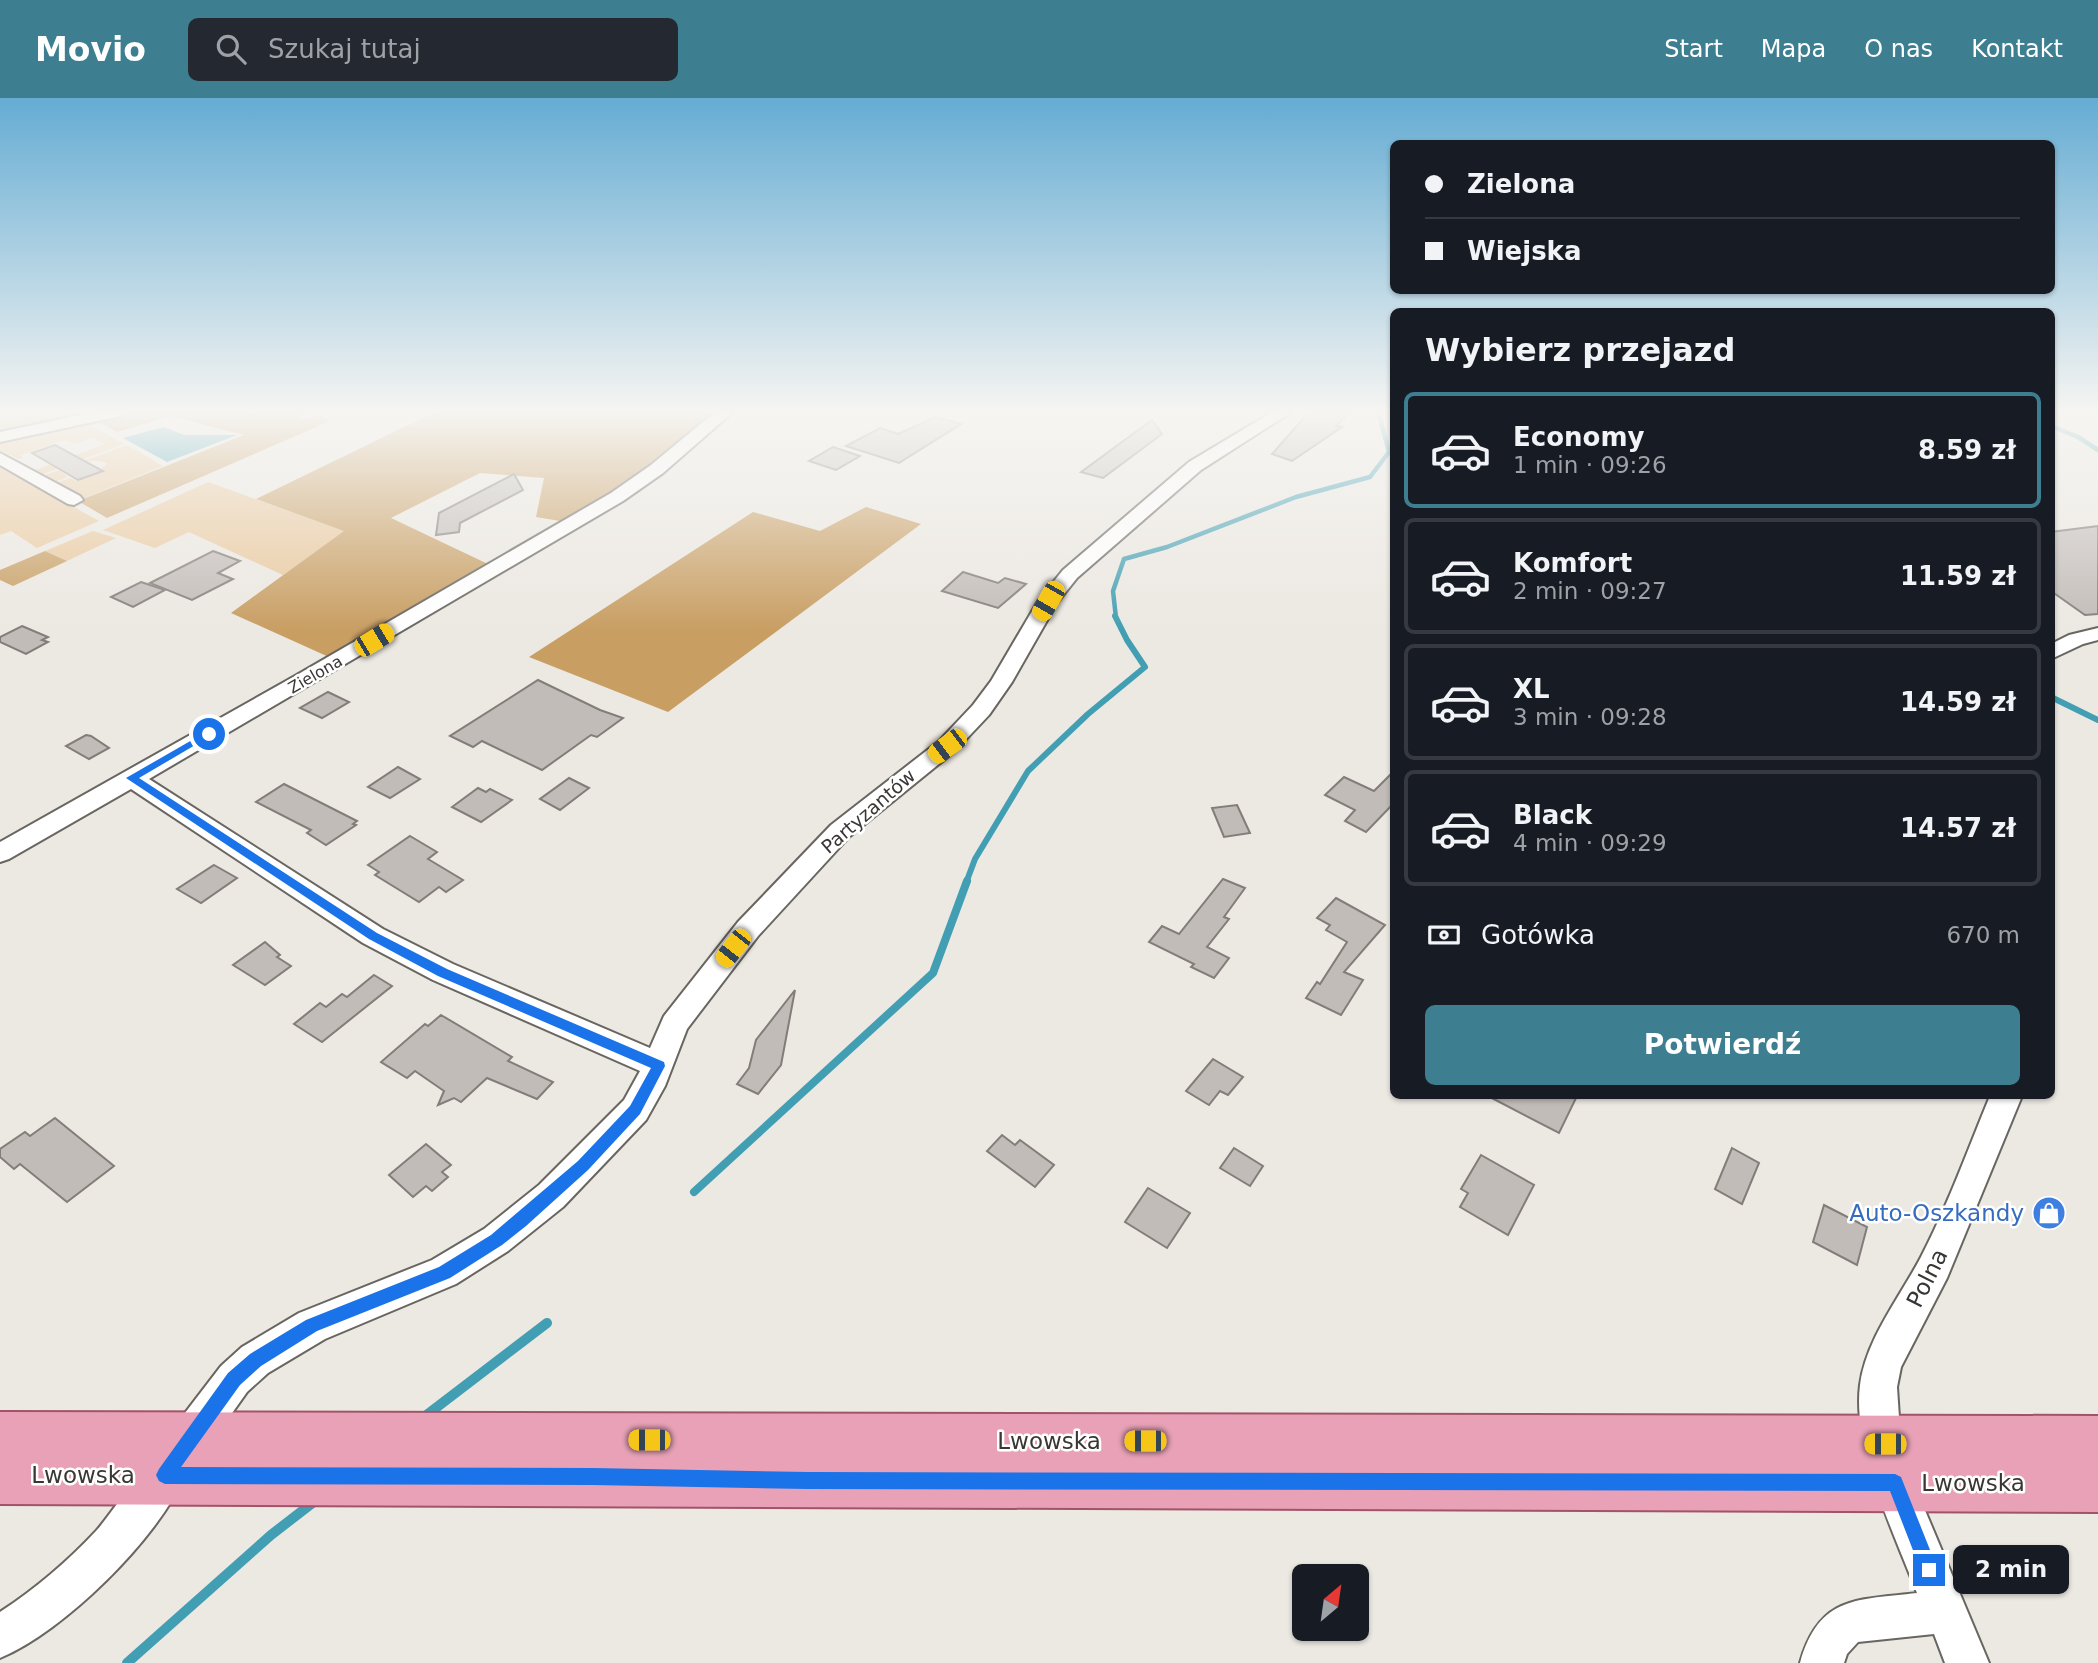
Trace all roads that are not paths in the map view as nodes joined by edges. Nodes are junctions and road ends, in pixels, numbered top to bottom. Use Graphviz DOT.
graph roads {
  1 [pos="46,484"];
  2 [pos="637,484"];
  3 [pos="1174,484"];
  4 [pos="74,500"];
  5 [pos="2098,634"];
  6 [pos="2055,651"];
  7 [pos="131,778"];
  8 [pos="0,853"];
  9 [pos="659,1066"];
  10 [pos="2005,1099"];
  11 [pos="0,1440"];
  12 [pos="2098,1444"];
  13 [pos="177,1458"];
  14 [pos="376,1458"];
  15 [pos="1890,1464"];
  16 [pos="0,1475"];
  17 [pos="2098,1483"];
  18 [pos="1945,1611"];
  19 [pos="0,1637"];
  20 [pos="1822,1663"];
  21 [pos="1966,1663"];
  1 -- 4 [label="street"];
  2 -- 7 [label="street, Zielona"];
  3 -- 9 [label="street, Partyzantów"];
  5 -- 6 [label="street"];
  7 -- 8 [label="street, Zielona"];
  7 -- 9 [label="street"];
  9 -- 13 [label="street, Partyzantów"];
  10 -- 15 [label="street, Polna"];
  11 -- 13 [label="main road, Lwowska"];
  12 -- 15 [label="main road, Lwowska"];
  13 -- 14 [label="main road, Lwowska"];
  13 -- 14 [label="main road, Lwowska"];
  13 -- 16 [label="main road, Lwowska"];
  13 -- 19 [label="street, Partyzantów"];
  14 -- 15 [label="main road, Lwowska"];
  14 -- 15 [label="main road, Lwowska"];
  15 -- 17 [label="main road, Lwowska"];
  15 -- 18 [label="street, Polna"];
  18 -- 20 [label="street"];
  18 -- 21 [label="street, Polna"];
}
